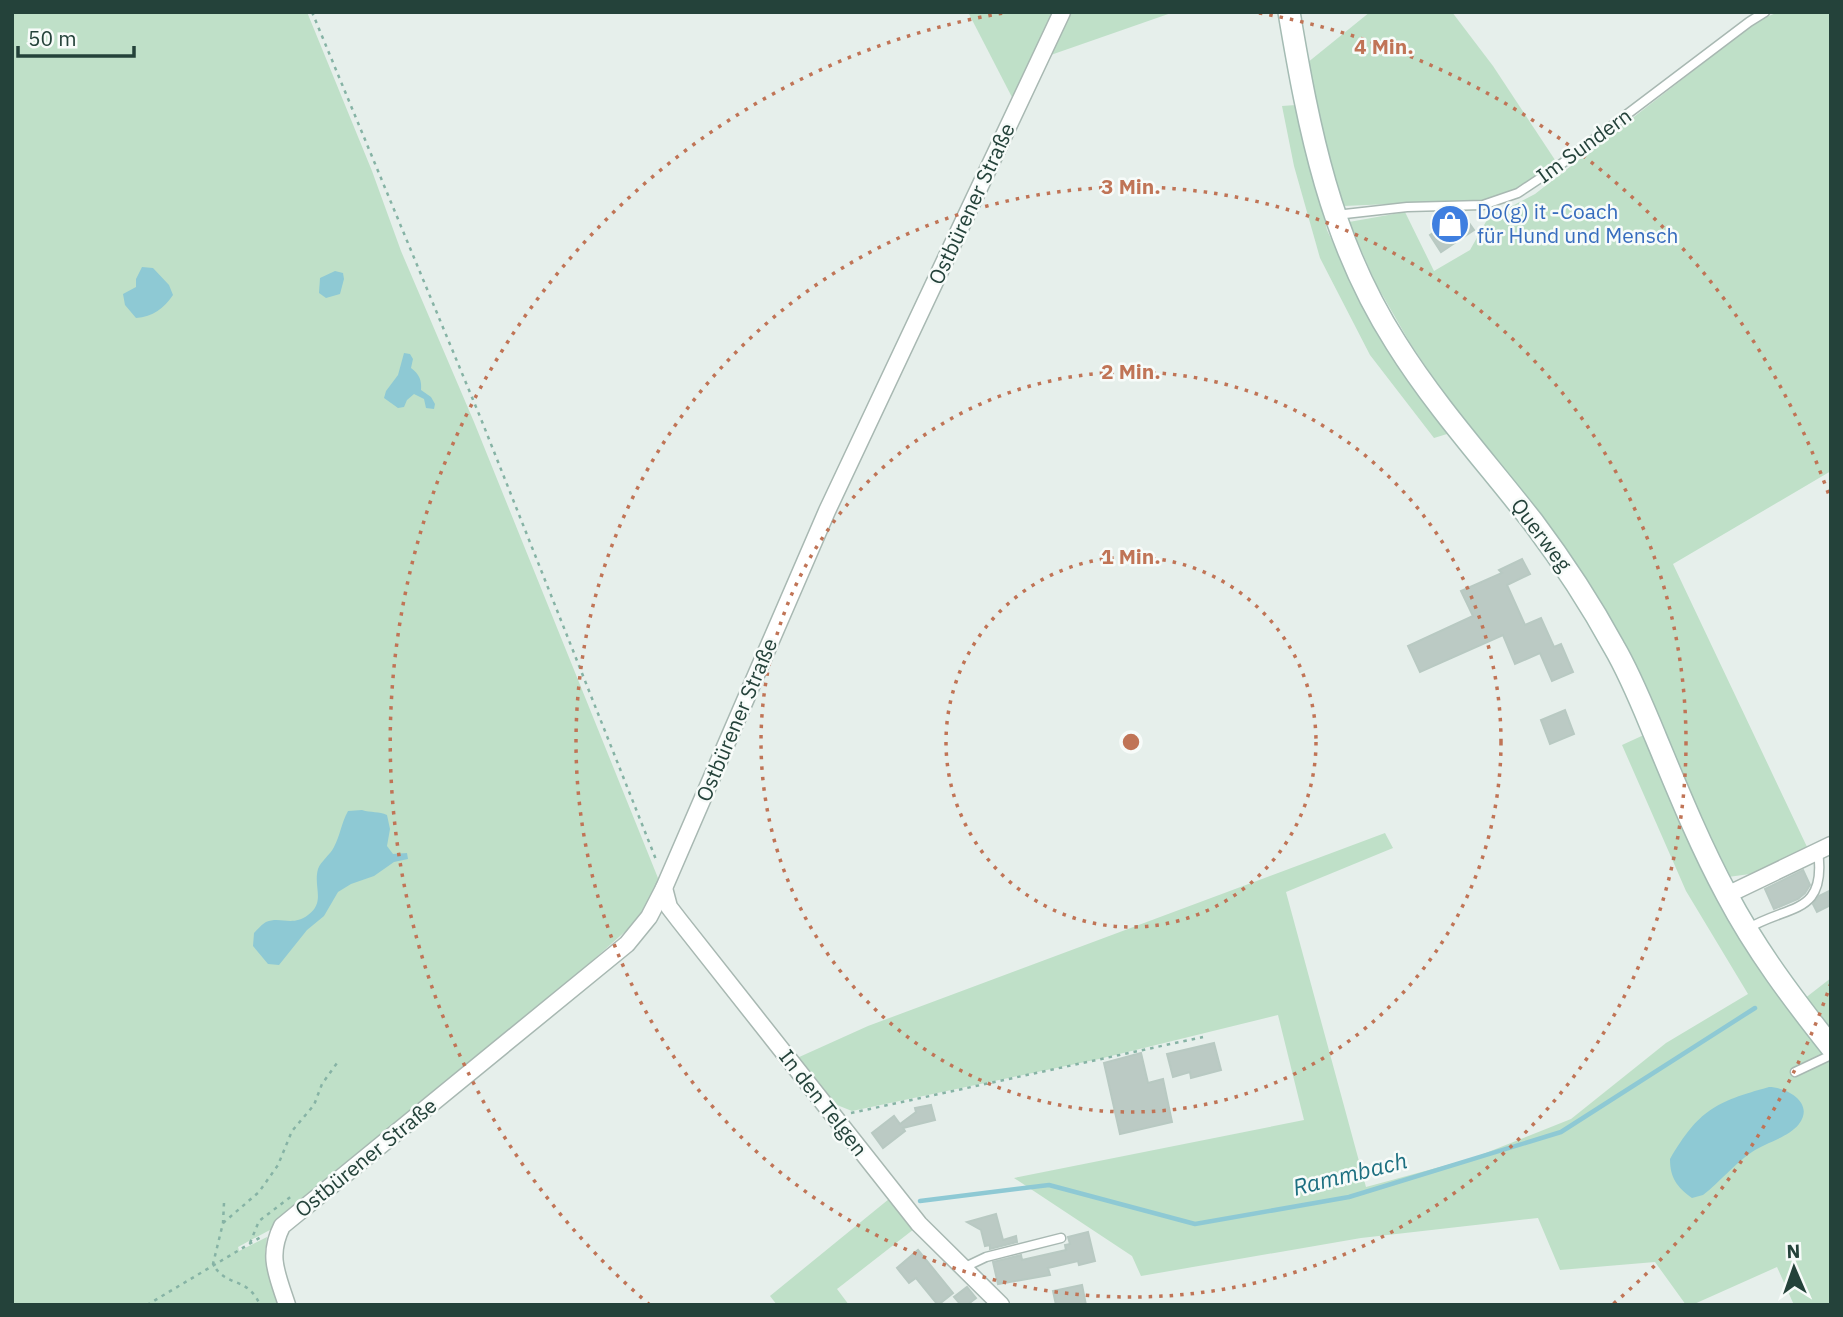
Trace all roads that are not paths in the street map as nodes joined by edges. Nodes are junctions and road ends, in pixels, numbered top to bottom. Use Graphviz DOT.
graph roads {
  1 [pos="1062,12"];
  2 [pos="1289,12"];
  3 [pos="1765,12"];
  4 [pos="1335,215"];
  5 [pos="1825,848"];
  6 [pos="664,888"];
  7 [pos="1727,895"];
  8 [pos="1747,929"];
  9 [pos="1831,1047"];
  10 [pos="1831,1055"];
  11 [pos="1795,1072"];
  12 [pos="1061,1238"];
  13 [pos="965,1267"];
  14 [pos="287,1305"];
  15 [pos="1001,1305"];
  1 -- 6 [label="street, Ostbürener Straße"];
  2 -- 4 [label="street, Querweg"];
  3 -- 4 [label="lane, Im Sundern"];
  4 -- 7 [label="street, Querweg"];
  5 -- 7 [label="street"];
  5 -- 8 [label="lane"];
  6 -- 13 [label="street, In den Telgen"];
  6 -- 14 [label="street, Ostbürener Straße"];
  7 -- 8 [label="street, Querweg"];
  8 -- 9 [label="street, Querweg"];
  10 -- 11 [label="lane"];
  12 -- 13 [label="lane"];
  13 -- 15 [label="street, In den Telgen"];
}
